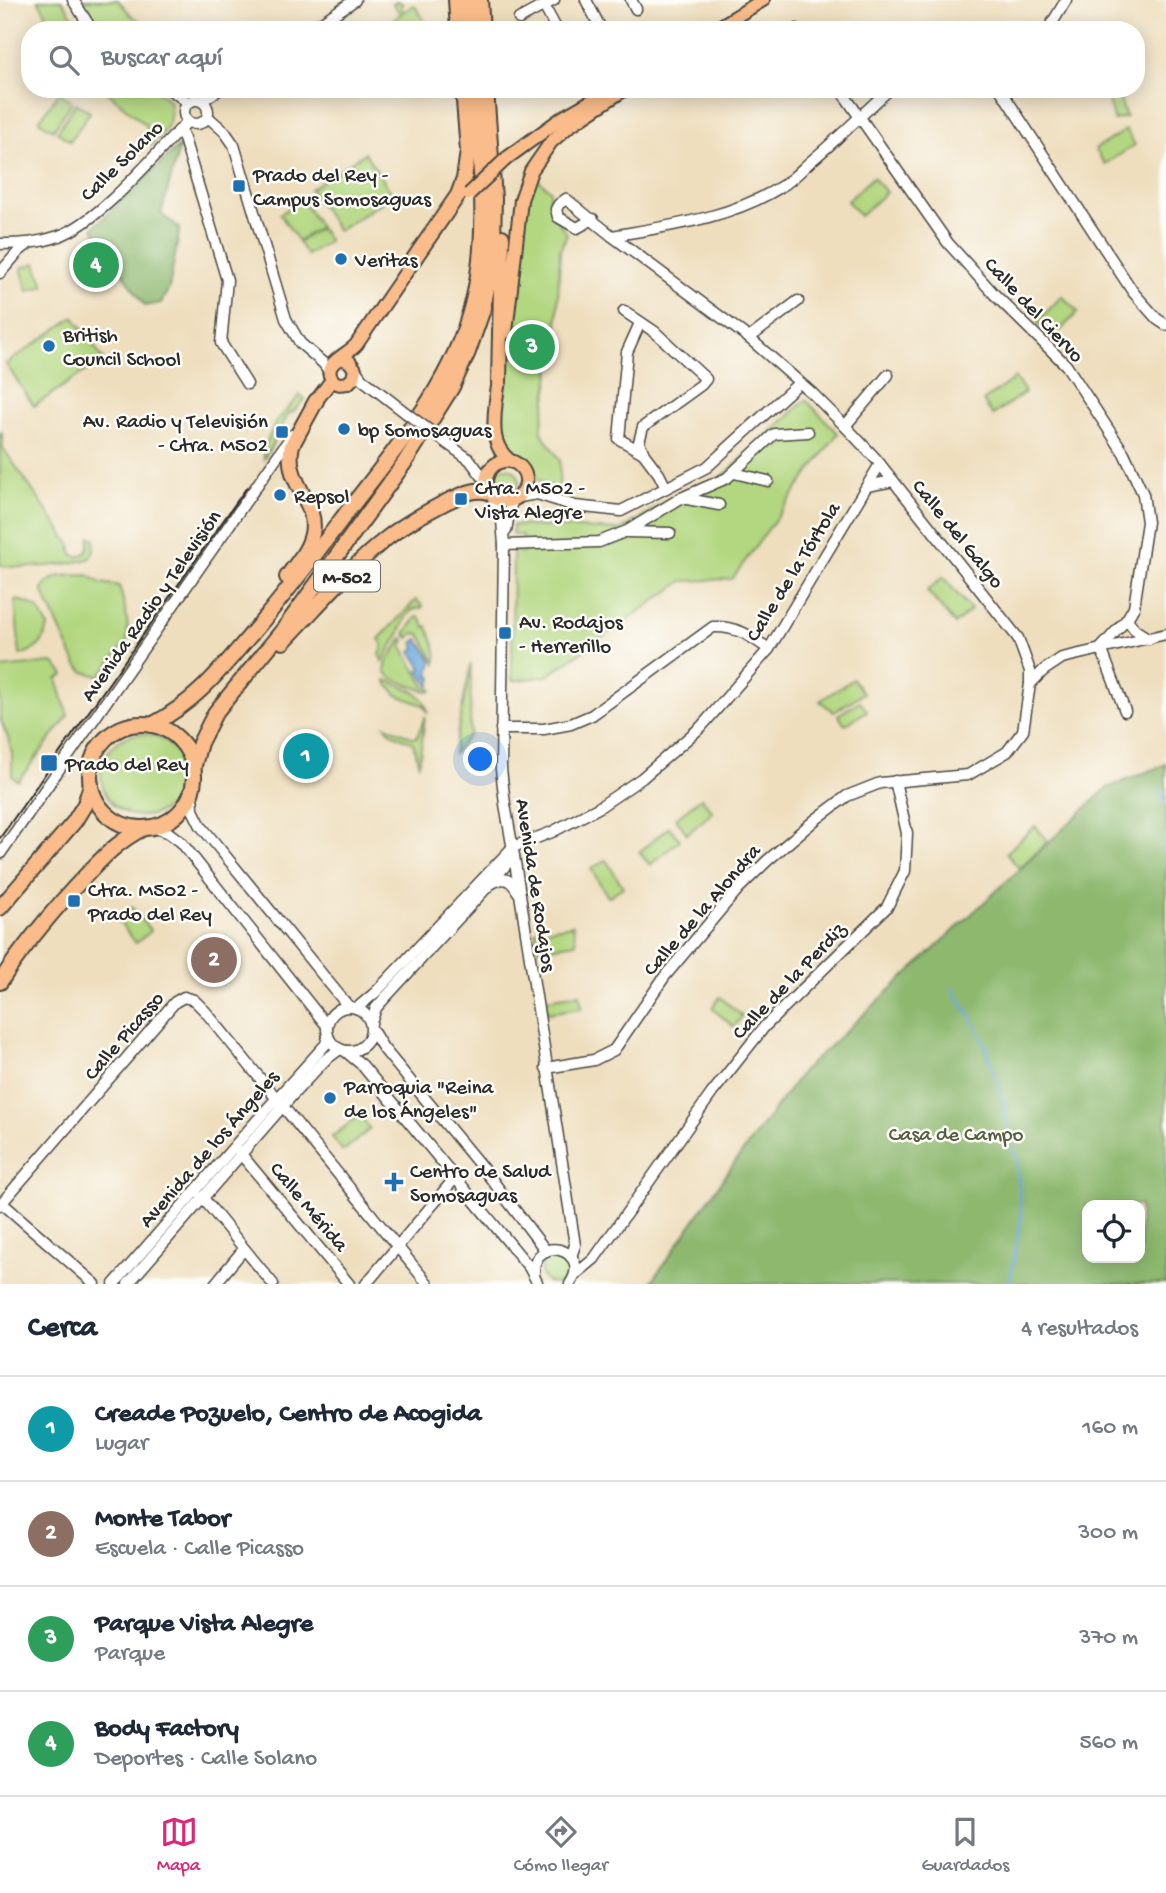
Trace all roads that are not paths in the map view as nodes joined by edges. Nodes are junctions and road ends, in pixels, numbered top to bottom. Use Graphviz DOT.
graph roads {
  1 [pos="73,0"];
  2 [pos="355,0"];
  3 [pos="456,0"];
  4 [pos="468,0"];
  5 [pos="480,0"];
  6 [pos="554,0"];
  7 [pos="586,0"];
  8 [pos="763,0"];
  9 [pos="1066,0"];
  10 [pos="544,6"];
  11 [pos="519,19"];
  12 [pos="86,21"];
  13 [pos="324,21"];
  14 [pos="457,21"];
  15 [pos="470,21"];
  16 [pos="481,21"];
  17 [pos="552,21"];
  18 [pos="597,21"];
  19 [pos="730,21"];
  20 [pos="1053,21"];
  21 [pos="182,98"];
  22 [pos="206,98"];
  23 [pos="464,98"];
  24 [pos="476,98"];
  25 [pos="488,98"];
  26 [pos="490,98"];
  27 [pos="596,98"];
  28 [pos="611,98"];
  29 [pos="846,98"];
  30 [pos="881,98"];
  31 [pos="1006,98"];
  32 [pos="202,101"];
  33 [pos="189,103"];
  34 [pos="208,117"];
  35 [pos="860,118"];
  36 [pos="184,125"];
  37 [pos="593,219"];
  38 [pos="612,236"];
  39 [pos="0,244"];
  40 [pos="28,244"];
  41 [pos="411,263"];
  42 [pos="0,273"];
  43 [pos="797,301"];
  44 [pos="624,311"];
  45 [pos="640,323"];
  46 [pos="1166,325"];
  47 [pos="749,338"];
  48 [pos="311,353"];
  49 [pos="339,359"];
  50 [pos="355,369"];
  51 [pos="330,375"];
  52 [pos="888,375"];
  53 [pos="499,382"];
  54 [pos="348,383"];
  55 [pos="799,383"];
  56 [pos="247,384"];
  57 [pos="316,401"];
  58 [pos="406,413"];
  59 [pos="845,426"];
  60 [pos="808,432"];
  61 [pos="644,453"];
  62 [pos="464,455"];
  63 [pos="511,461"];
  64 [pos="496,463"];
  65 [pos="880,464"];
  66 [pos="734,473"];
  67 [pos="526,475"];
  68 [pos="768,481"];
  69 [pos="893,481"];
  70 [pos="867,486"];
  71 [pos="666,488"];
  72 [pos="490,490"];
  73 [pos="516,498"];
  74 [pos="681,498"];
  75 [pos="719,505"];
  76 [pos="575,506"];
  77 [pos="627,531"];
  78 [pos="670,533"];
  79 [pos="504,545"];
  80 [pos="1127,619"];
  81 [pos="1166,634"];
  82 [pos="1149,639"];
  83 [pos="1101,648"];
  84 [pos="769,649"];
  85 [pos="1044,670"];
  86 [pos="1030,671"];
  87 [pos="216,675"];
  88 [pos="1030,684"];
  89 [pos="228,698"];
  90 [pos="1125,711"];
  91 [pos="152,725"];
  92 [pos="501,729"];
  93 [pos="193,769"];
  94 [pos="895,780"];
  95 [pos="91,785"];
  96 [pos="192,789"];
  97 [pos="148,827"];
  98 [pos="513,851"];
  99 [pos="0,853"];
  100 [pos="489,885"];
  101 [pos="520,895"];
  102 [pos="0,908"];
  103 [pos="0,982"];
  104 [pos="352,1007"];
  105 [pos="371,1026"];
  106 [pos="328,1031"];
  107 [pos="342,1050"];
  108 [pos="546,1068"];
  109 [pos="279,1102"];
  110 [pos="240,1153"];
  111 [pos="455,1178"];
  112 [pos="202,1197"];
  113 [pos="1,1204"];
  114 [pos="572,1229"];
  115 [pos="397,1246"];
  116 [pos="244,1249"];
  117 [pos="550,1250"];
  118 [pos="573,1259"];
  119 [pos="594,1259"];
  120 [pos="575,1279"];
  121 [pos="538,1283"];
  122 [pos="95,1284"];
  123 [pos="114,1284"];
  124 [pos="128,1284"];
  125 [pos="215,1284"];
  126 [pos="273,1284"];
  127 [pos="349,1284"];
  128 [pos="366,1284"];
  129 [pos="428,1284"];
  1 -- 12 [label="street"];
  2 -- 13 [label="street"];
  3 -- 14 [label="highway"];
  4 -- 15 [label="highway"];
  5 -- 16 [label="highway"];
  6 -- 10 [label="street"];
  7 -- 18 [label="street"];
  8 -- 19 [label="main road"];
  9 -- 20 [label="street"];
  10 -- 11 [label="street"];
  10 -- 17 [label="street"];
  21 -- 33 [label="street"];
  22 -- 32 [label="street"];
  23 -- 41 [label="highway"];
  24 -- 87 [label="highway, M-502"];
  25 -- 89 [label="highway, M-502"];
  26 -- 53 [label="highway, M-502"];
  27 -- 41 [label="main road, bridge"];
  28 -- 53 [label="main road"];
  29 -- 35 [label="street, Calle del Ciervo"];
  30 -- 35 [label="street"];
  31 -- 46 [label="street"];
  32 -- 33 [label="street"];
  32 -- 34 [label="street"];
  33 -- 36 [label="street"];
  34 -- 36 [label="street"];
  34 -- 48 [label="street"];
  35 -- 38 [label="street"];
  35 -- 80 [label="street, Calle del Ciervo"];
  36 -- 40 [label="street, Calle Solano"];
  36 -- 56 [label="street"];
  37 -- 37 [label="street, Calle del Galgo"];
  37 -- 38 [label="street, Calle del Galgo"];
  38 -- 47 [label="street, Calle del Galgo"];
  39 -- 40 [label="street, Calle Solano"];
  40 -- 42 [label="street"];
  41 -- 49 [label="main road"];
  43 -- 47 [label="street"];
  44 -- 45 [label="street"];
  45 -- 61 [label="street"];
  45 -- 61 [label="street"];
  47 -- 55 [label="street, Calle del Galgo"];
  48 -- 49 [label="street"];
  48 -- 51 [label="street"];
  49 -- 50 [label="main road"];
  49 -- 51 [label="main road"];
  50 -- 54 [label="main road"];
  50 -- 58 [label="street, Avenida de Rodajos"];
  51 -- 54 [label="main road"];
  51 -- 57 [label="main road, Avenida Radio y Televisión"];
  52 -- 59 [label="street"];
  53 -- 63 [label="main road"];
  54 -- 58 [label="street, Avenida de Rodajos"];
  55 -- 59 [label="street, Calle del Galgo"];
  55 -- 71 [label="street"];
  57 -- 87 [label="highway, M-502"];
  57 -- 99 [label="street, Avenida Radio y Televisión"];
  58 -- 62 [label="street, Avenida de Rodajos, bridge"];
  59 -- 65 [label="street, Calle del Galgo"];
  60 -- 66 [label="street"];
  61 -- 71 [label="street"];
  62 -- 64 [label="street, Avenida de Rodajos"];
  62 -- 72 [label="street, Avenida de Rodajos"];
  63 -- 64 [label="main road"];
  63 -- 67 [label="main road"];
  64 -- 72 [label="main road"];
  65 -- 69 [label="street, Calle del Galgo"];
  65 -- 70 [label="street, Calle de la Tórtola"];
  66 -- 68 [label="street"];
  66 -- 74 [label="street"];
  67 -- 73 [label="main road"];
  67 -- 76 [label="street"];
  69 -- 70 [label="street"];
  69 -- 86 [label="street, Calle del Galgo"];
  70 -- 84 [label="street, Calle de la Tórtola"];
  71 -- 76 [label="street"];
  72 -- 73 [label="main road"];
  72 -- 79 [label="street, Avenida de Rodajos"];
  72 -- 89 [label="highway, M-502"];
  73 -- 76 [label="street"];
  73 -- 79 [label="street, Avenida de Rodajos"];
  74 -- 75 [label="street"];
  74 -- 77 [label="street"];
  77 -- 78 [label="street"];
  77 -- 79 [label="street"];
  79 -- 92 [label="street, Avenida de Rodajos"];
  80 -- 82 [label="street"];
  80 -- 83 [label="street, Calle del Ciervo"];
  81 -- 82 [label="street"];
  82 -- 83 [label="street"];
  83 -- 85 [label="street"];
  83 -- 90 [label="street"];
  84 -- 92 [label="street"];
  84 -- 98 [label="street, Calle de la Tórtola"];
  85 -- 86 [label="street"];
  85 -- 88 [label="street"];
  86 -- 88 [label="street, Calle del Galgo"];
  87 -- 91 [label="highway, M-502"];
  88 -- 94 [label="street, Calle de la Alondra"];
  89 -- 93 [label="highway, M-502"];
  91 -- 93 [label="highway"];
  91 -- 95 [label="highway, M-502"];
  92 -- 98 [label="street, Avenida de Rodajos"];
  93 -- 96 [label="highway, M-502"];
  94 -- 108 [label="street, Calle de la Alondra"];
  94 -- 119 [label="street, Calle de la Perdiz"];
  95 -- 97 [label="highway"];
  95 -- 102 [label="highway, M-502"];
  96 -- 97 [label="highway"];
  96 -- 104 [label="street"];
  97 -- 103 [label="highway"];
  97 -- 106 [label="street"];
  98 -- 100 [label="street"];
  98 -- 101 [label="street, Avenida de Rodajos"];
  98 -- 104 [label="street"];
  100 -- 101 [label="street"];
  100 -- 105 [label="street"];
  101 -- 108 [label="street, Avenida de Rodajos"];
  104 -- 105 [label="street"];
  104 -- 106 [label="street"];
  105 -- 107 [label="street"];
  105 -- 117 [label="street"];
  106 -- 107 [label="street"];
  106 -- 109 [label="street, Avenida de los Ángeles"];
  107 -- 109 [label="street, Avenida de los Ángeles"];
  107 -- 111 [label="street"];
  108 -- 114 [label="street, Avenida de Rodajos"];
  109 -- 110 [label="street, Avenida de los Ángeles"];
  109 -- 113 [label="street, Calle Picasso"];
  109 -- 115 [label="street"];
  109 -- 123 [label="street, Avenida de los Ángeles"];
  110 -- 112 [label="street, Avenida de los Ángeles"];
  110 -- 127 [label="street, Calle Mérida"];
  111 -- 115 [label="street"];
  111 -- 121 [label="street"];
  112 -- 116 [label="street"];
  112 -- 124 [label="street, Avenida de los Ángeles"];
  113 -- 122 [label="street"];
  114 -- 117 [label="street"];
  114 -- 118 [label="street, Avenida de Rodajos"];
  115 -- 128 [label="street"];
  115 -- 129 [label="street"];
  116 -- 125 [label="street"];
  116 -- 126 [label="street"];
  117 -- 118 [label="street"];
  117 -- 121 [label="street"];
  118 -- 119 [label="street"];
  118 -- 120 [label="street, Avenida de Rodajos"];
  119 -- 120 [label="street, Calle de la Perdiz"];
}
